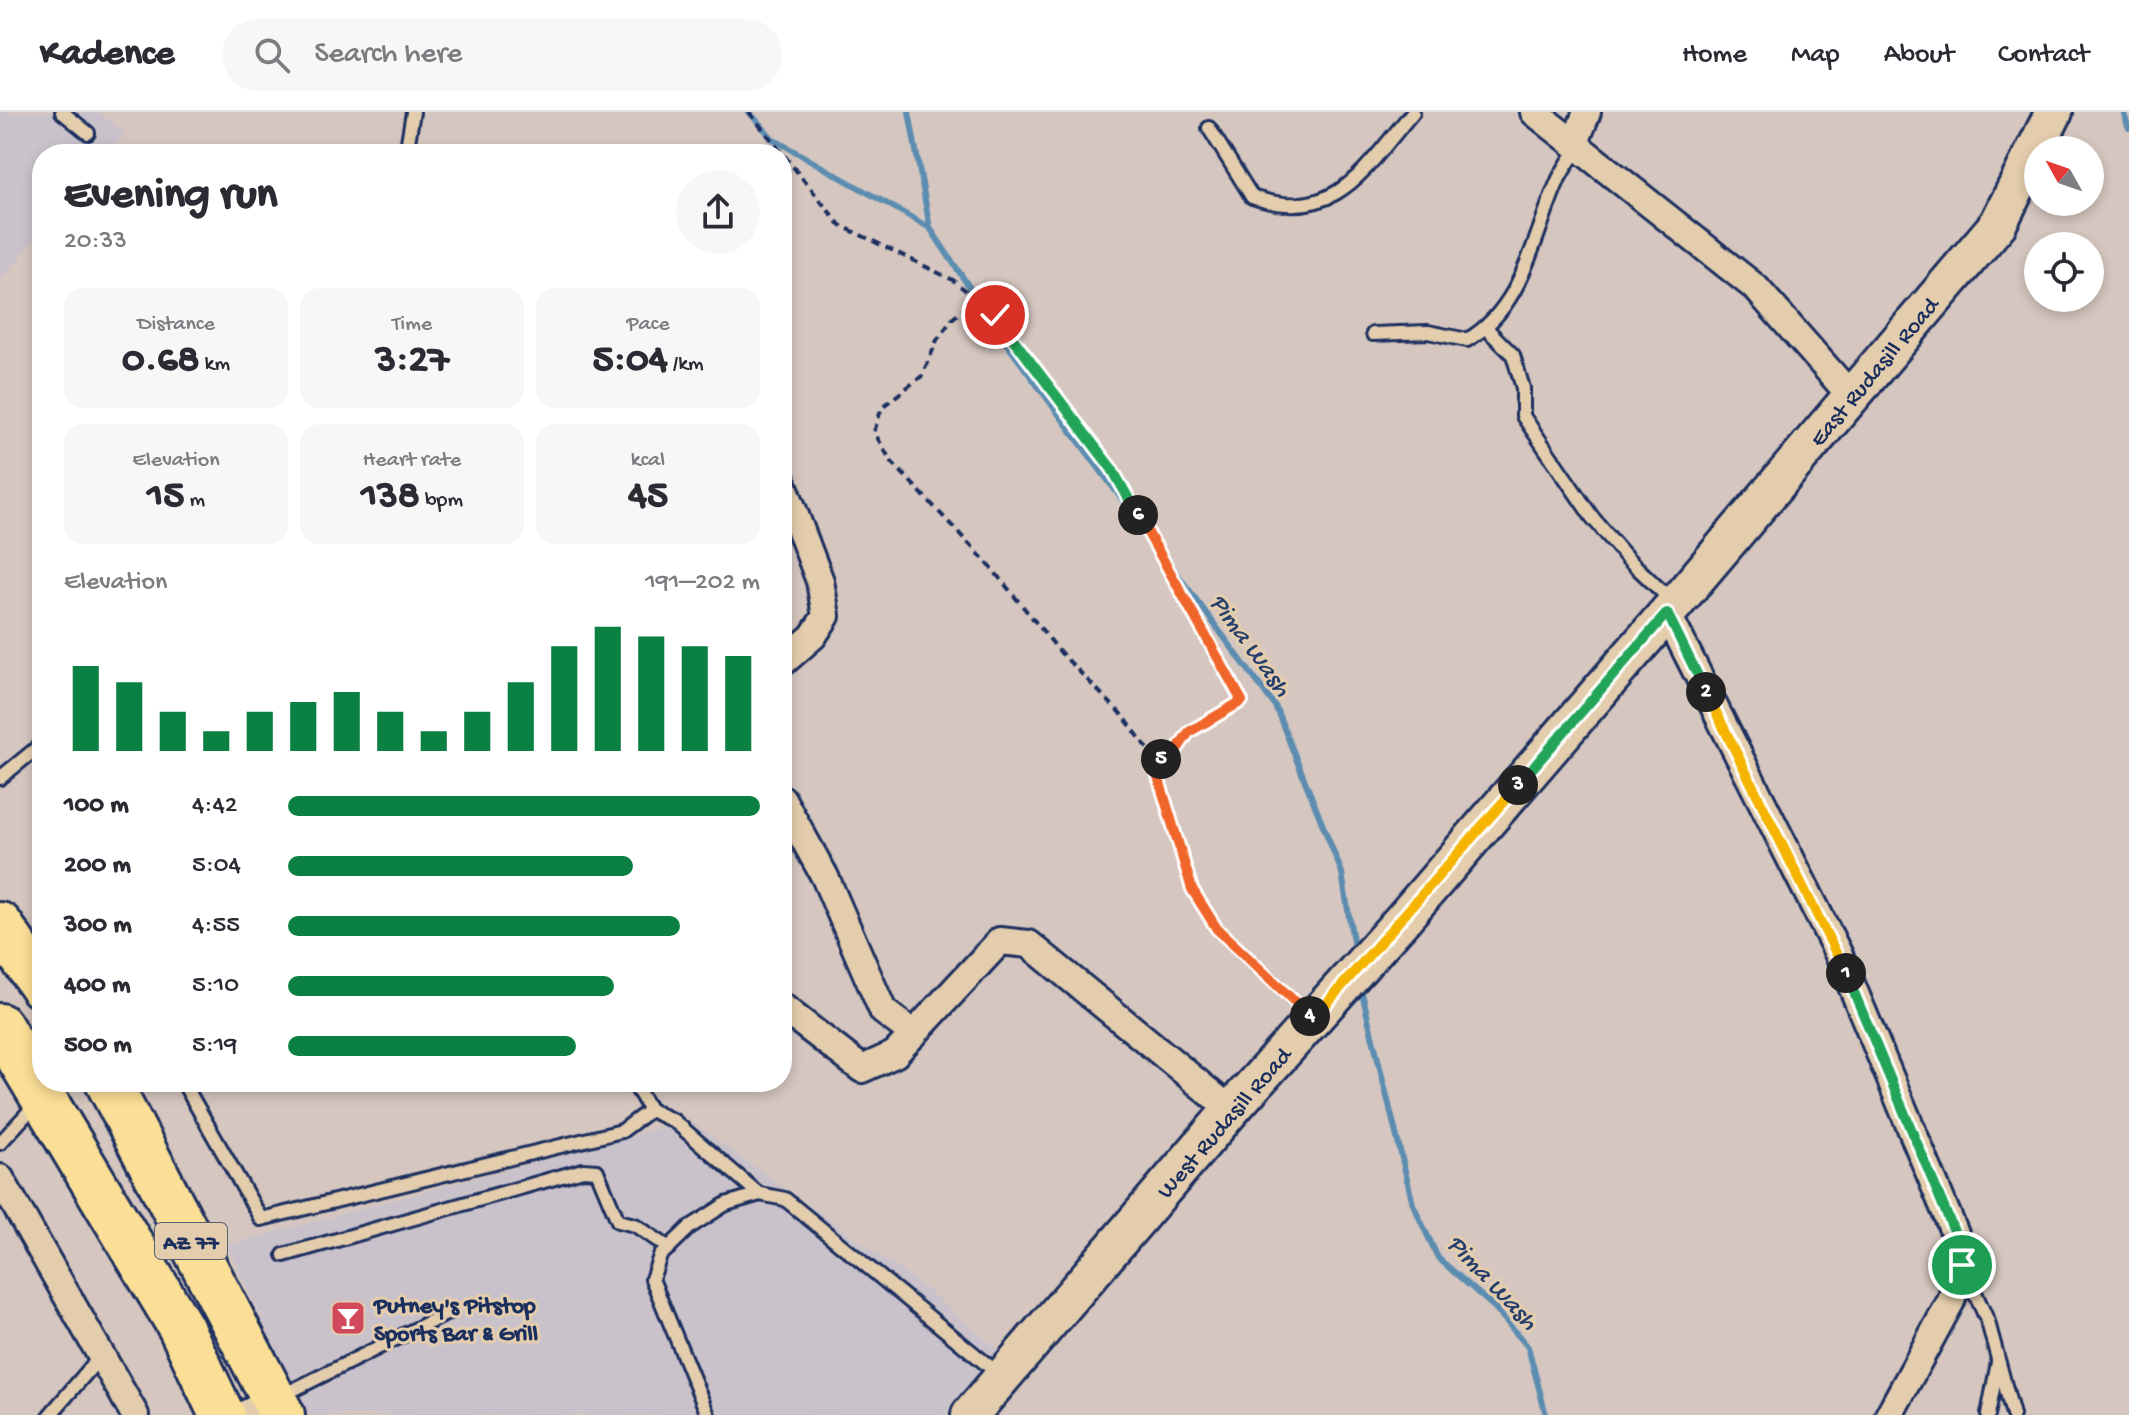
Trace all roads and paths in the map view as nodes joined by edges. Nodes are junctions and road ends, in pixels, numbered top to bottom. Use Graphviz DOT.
graph roads {
  1 [pos="62,112"];
  2 [pos="749,112"];
  3 [pos="1413,112"];
  4 [pos="1534,112"];
  5 [pos="1587,112"];
  6 [pos="2054,112"];
  7 [pos="411,114"];
  8 [pos="1209,128"];
  9 [pos="88,133"];
  10 [pos="407,144"];
  11 [pos="775,144"];
  12 [pos="1577,144"];
  13 [pos="792,165"];
  14 [pos="995,315"];
  15 [pos="1487,329"];
  16 [pos="1373,334"];
  17 [pos="1852,397"];
  18 [pos="792,507"];
  19 [pos="1671,609"];
  20 [pos="792,654"];
  21 [pos="32,752"];
  22 [pos="1154,763"];
  23 [pos="0,778"];
  24 [pos="792,817"];
  25 [pos="0,925"];
  26 [pos="32,971"];
  27 [pos="792,1015"];
  28 [pos="1313,1019"];
  29 [pos="0,1026"];
  30 [pos="914,1034"];
  31 [pos="32,1077"];
  32 [pos="41,1092"];
  33 [pos="113,1092"];
  34 [pos="189,1092"];
  35 [pos="639,1092"];
  36 [pos="43,1095"];
  37 [pos="650,1110"];
  38 [pos="1231,1110"];
  39 [pos="0,1143"];
  40 [pos="0,1178"];
  41 [pos="759,1194"];
  42 [pos="669,1248"];
  43 [pos="284,1255"];
  44 [pos="1962,1265"];
  45 [pos="450,1312"];
  46 [pos="100,1357"];
  47 [pos="1998,1359"];
  48 [pos="1002,1377"];
  49 [pos="267,1410"];
  50 [pos="50,1415"];
  51 [pos="135,1415"];
  52 [pos="222,1415"];
  53 [pos="708,1415"];
  54 [pos="970,1415"];
  55 [pos="1889,1415"];
  56 [pos="1988,1415"];
  57 [pos="2013,1415"];
  1 -- 9 [label="lane"];
  2 -- 11 [label="path"];
  3 -- 8 [label="lane"];
  4 -- 12 [label="street"];
  5 -- 12 [label="street"];
  6 -- 17 [label="street, East Rudasill Road"];
  7 -- 10 [label="lane"];
  12 -- 15 [label="lane"];
  12 -- 17 [label="street"];
  13 -- 14 [label="path"];
  14 -- 22 [label="path"];
  14 -- 22 [label="path"];
  15 -- 16 [label="lane"];
  15 -- 19 [label="lane"];
  17 -- 19 [label="street, East Rudasill Road"];
  18 -- 20 [label="street"];
  19 -- 28 [label="street, West Rudasill Road"];
  19 -- 44 [label="street"];
  21 -- 23 [label="lane"];
  22 -- 28 [label="path"];
  24 -- 30 [label="street"];
  25 -- 26 [label="highway"];
  27 -- 30 [label="street"];
  28 -- 38 [label="street, West Rudasill Road"];
  29 -- 31 [label="highway, AZ 77"];
  30 -- 38 [label="street"];
  32 -- 36 [label="highway, AZ 77"];
  33 -- 49 [label="highway, AZ 77"];
  34 -- 37 [label="lane"];
  35 -- 37 [label="lane"];
  36 -- 39 [label="lane"];
  36 -- 52 [label="highway, AZ 77"];
  37 -- 41 [label="lane"];
  38 -- 48 [label="street, West Rudasill Road"];
  40 -- 46 [label="street"];
  41 -- 42 [label="lane"];
  41 -- 48 [label="lane"];
  42 -- 43 [label="lane"];
  42 -- 53 [label="lane"];
  44 -- 47 [label="lane"];
  44 -- 55 [label="street"];
  45 -- 49 [label="lane"];
  46 -- 50 [label="lane"];
  46 -- 51 [label="street"];
  47 -- 56 [label="lane"];
  47 -- 57 [label="lane"];
  48 -- 54 [label="street, West Rudasill Road"];
}
